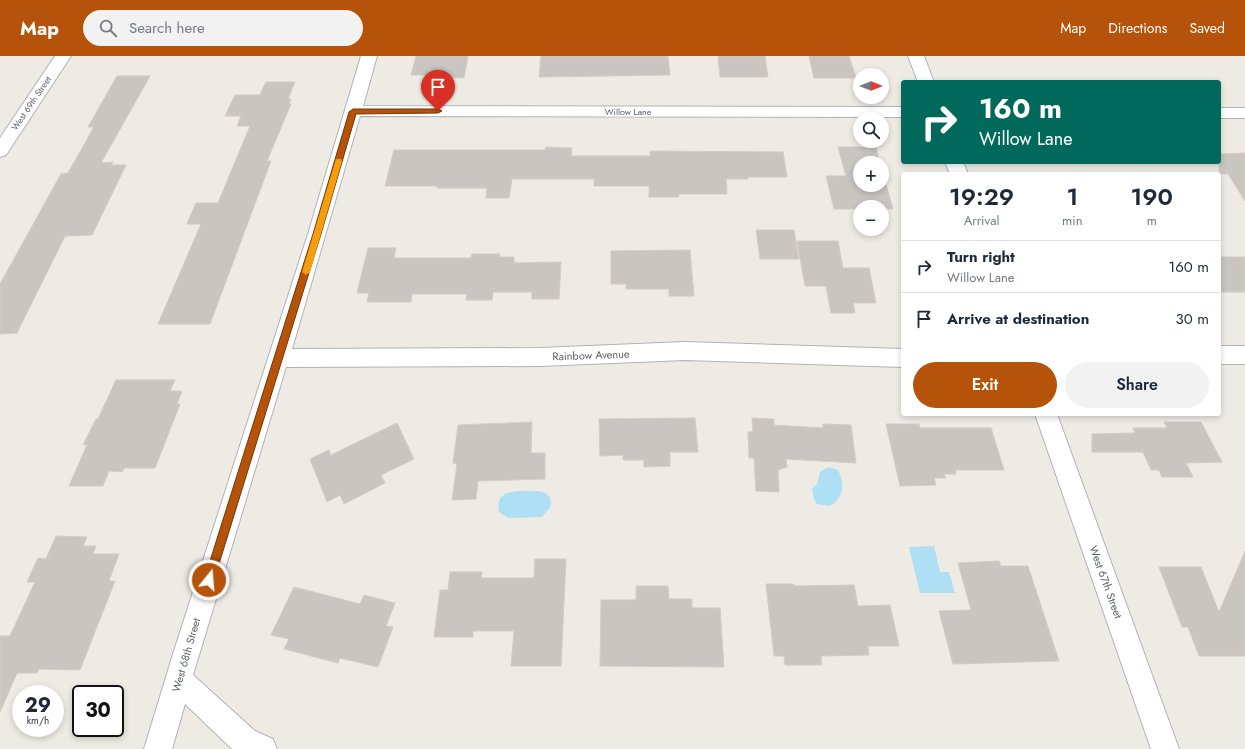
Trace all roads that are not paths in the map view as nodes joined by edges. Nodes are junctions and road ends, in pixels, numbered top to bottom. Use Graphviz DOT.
graph roads {
  1 [pos="63,56"];
  2 [pos="369,56"];
  3 [pos="916,56"];
  4 [pos="925,80"];
  5 [pos="353,112"];
  6 [pos="901,112"];
  7 [pos="1245,112"];
  8 [pos="1221,113"];
  9 [pos="0,151"];
  10 [pos="1221,355"];
  11 [pos="1245,355"];
  12 [pos="279,358"];
  13 [pos="901,358"];
  14 [pos="1047,416"];
  15 [pos="179,680"];
  16 [pos="158,749"];
  17 [pos="263,749"];
  18 [pos="1166,749"];
  1 -- 9 [label="street, West 69th Street"];
  2 -- 5 [label="street, West 68th Street"];
  3 -- 4 [label="street"];
  5 -- 6 [label="street, Willow Lane"];
  5 -- 12 [label="street, West 68th Street"];
  7 -- 8 [label="street"];
  10 -- 11 [label="street"];
  12 -- 13 [label="street, Rainbow Avenue"];
  12 -- 15 [label="street, West 68th Street"];
  14 -- 18 [label="street, West 67th Street"];
  15 -- 16 [label="street, West 68th Street"];
  15 -- 17 [label="street"];
}
